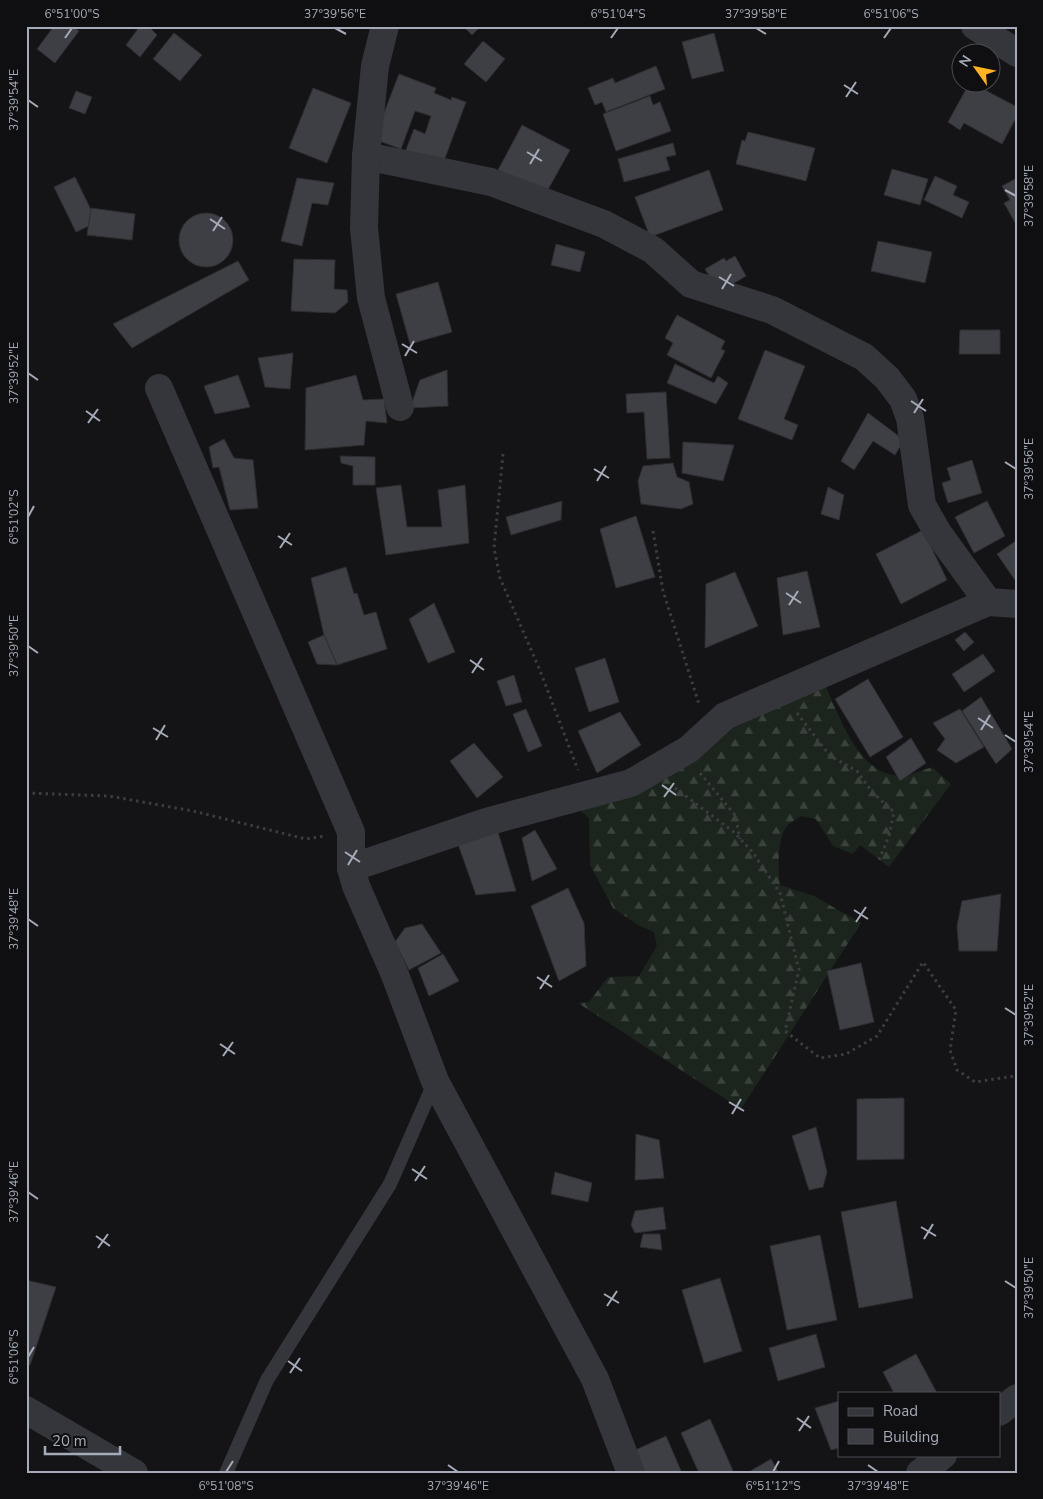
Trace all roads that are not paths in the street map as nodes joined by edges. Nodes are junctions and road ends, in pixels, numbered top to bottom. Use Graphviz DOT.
graph roads {
  1 [pos="385,26"];
  2 [pos="974,26"];
  3 [pos="1017,53"];
  4 [pos="366,156"];
  5 [pos="159,388"];
  6 [pos="400,407"];
  7 [pos="988,602"];
  8 [pos="1017,604"];
  9 [pos="351,868"];
  10 [pos="435,1081"];
  11 [pos="1017,1398"];
  12 [pos="26,1410"];
  13 [pos="1000,1411"];
  14 [pos="942,1456"];
  15 [pos="134,1473"];
  16 [pos="226,1473"];
  17 [pos="631,1473"];
  18 [pos="920,1473"];
  1 -- 4 [label="street"];
  2 -- 3 [label="street"];
  4 -- 6 [label="street"];
  4 -- 7 [label="street"];
  5 -- 9 [label="street"];
  7 -- 8 [label="street"];
  7 -- 9 [label="street"];
  9 -- 10 [label="street"];
  10 -- 16 [label="lane"];
  10 -- 17 [label="street"];
  11 -- 13 [label="street"];
  12 -- 15 [label="street"];
  14 -- 18 [label="street"];
}
